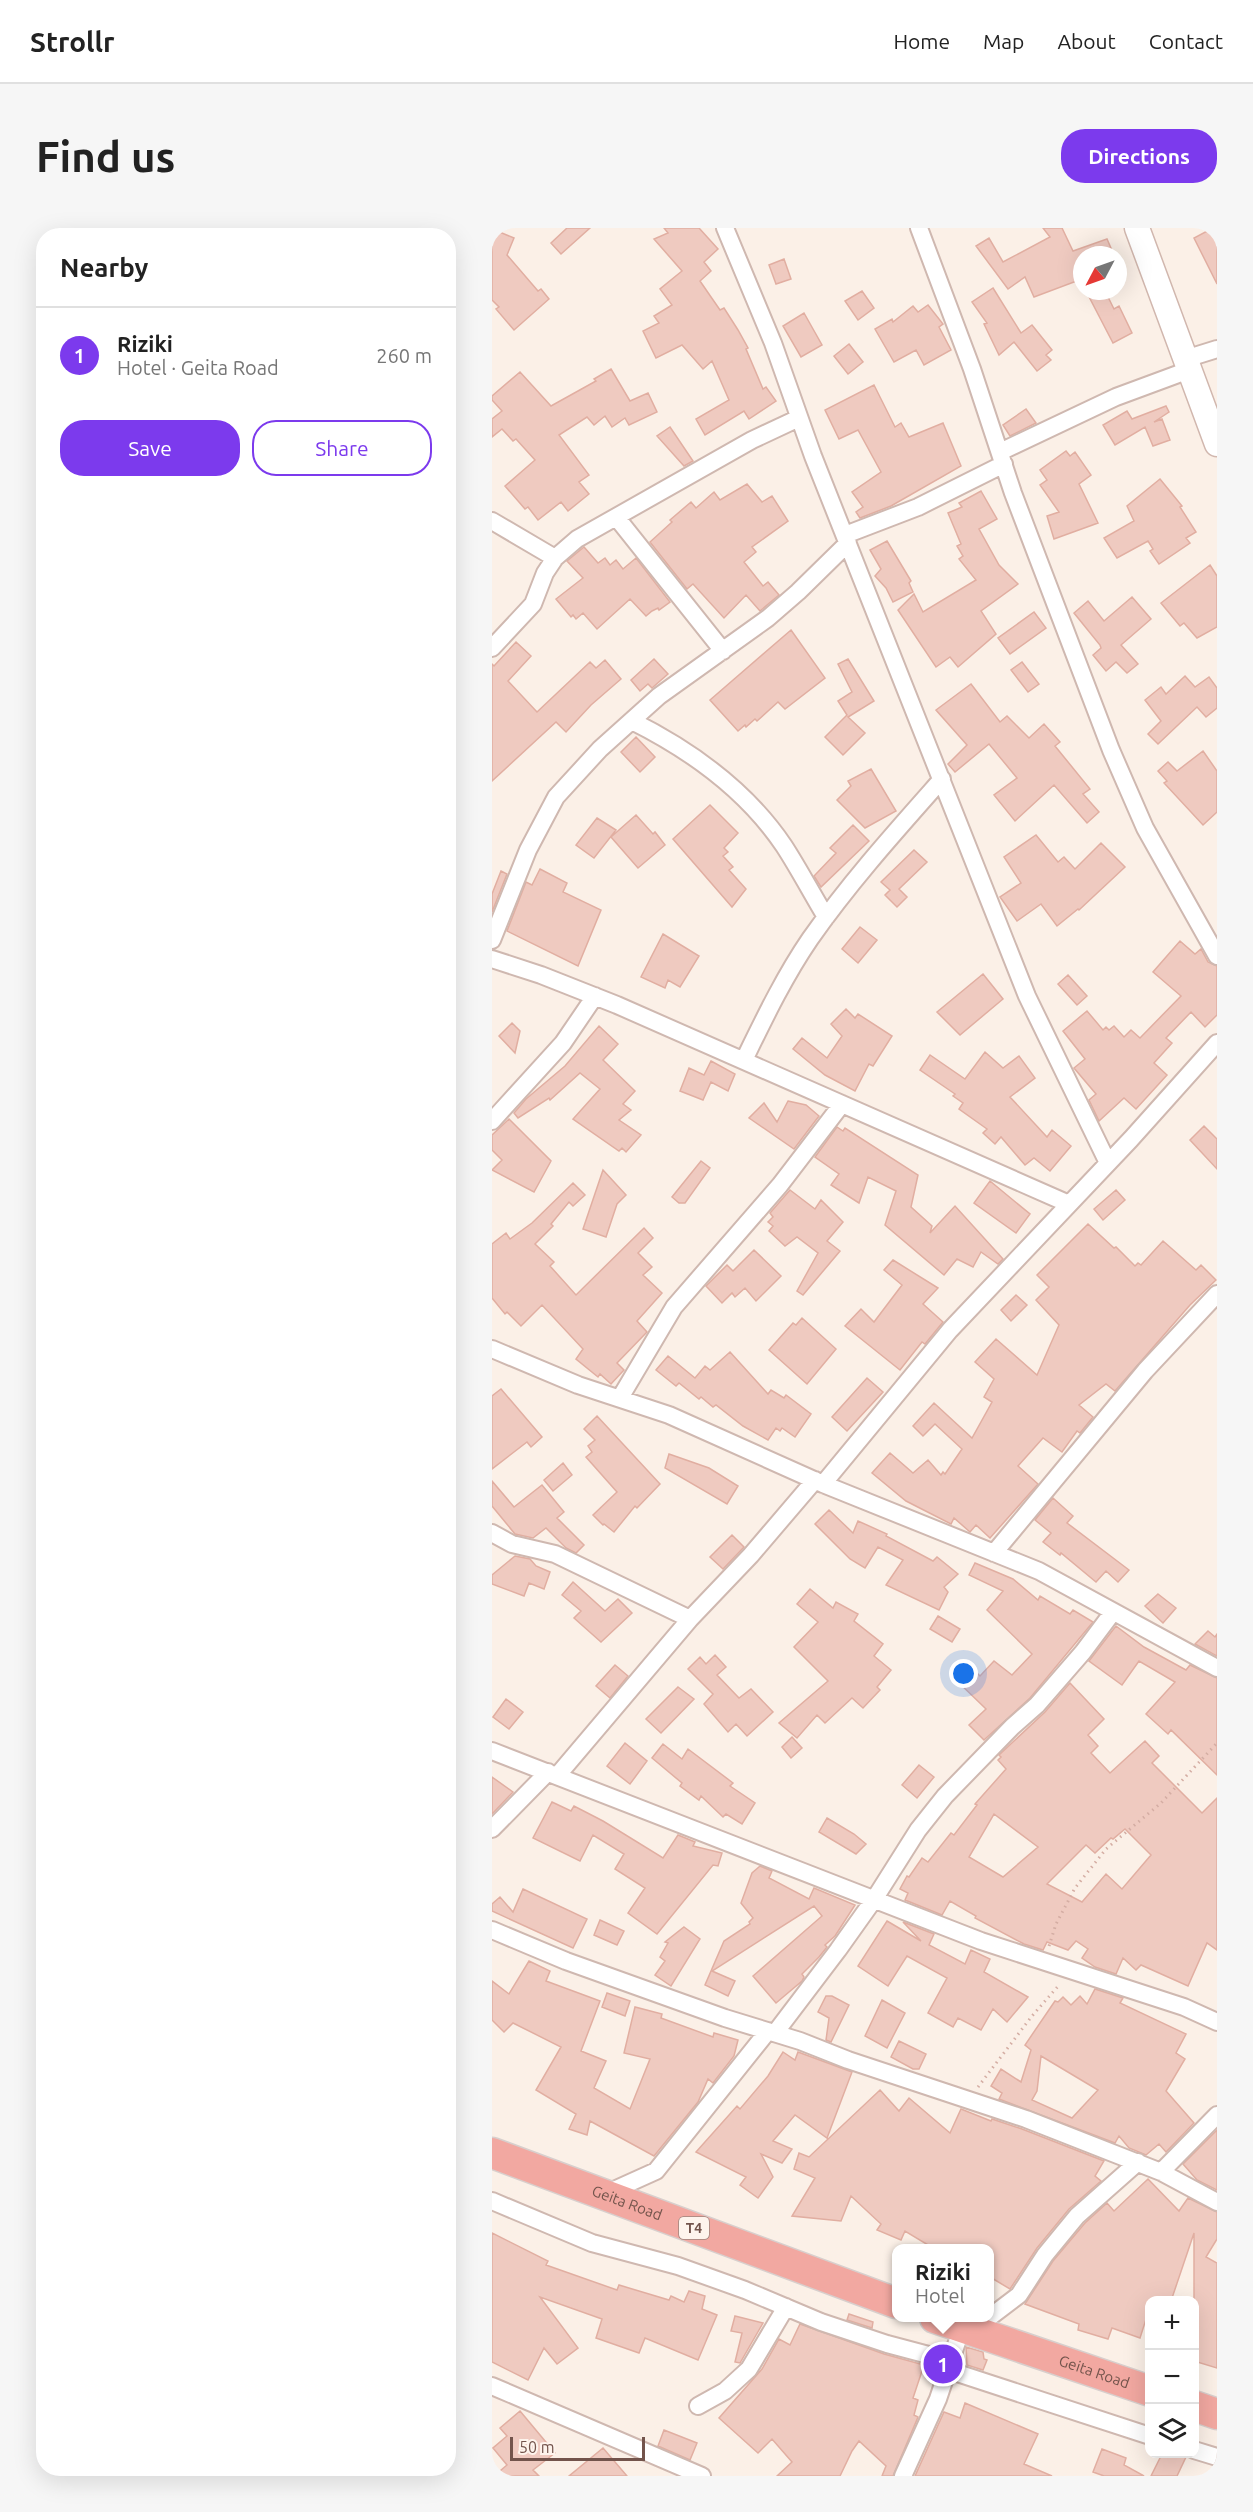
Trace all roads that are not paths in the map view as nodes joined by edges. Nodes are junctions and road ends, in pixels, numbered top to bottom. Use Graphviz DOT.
graph roads {
  1 [pos="725,228"];
  2 [pos="919,228"];
  3 [pos="1137,228"];
  4 [pos="1217,349"];
  5 [pos="1187,364"];
  6 [pos="799,418"];
  7 [pos="1217,444"];
  8 [pos="1002,458"];
  9 [pos="617,518"];
  10 [pos="492,521"];
  11 [pos="846,539"];
  12 [pos="555,558"];
  13 [pos="492,648"];
  14 [pos="723,651"];
  15 [pos="632,721"];
  16 [pos="942,779"];
  17 [pos="826,917"];
  18 [pos="492,940"];
  19 [pos="1217,956"];
  20 [pos="492,959"];
  21 [pos="595,996"];
  22 [pos="1217,1043"];
  23 [pos="744,1060"];
  24 [pos="842,1104"];
  25 [pos="492,1121"];
  26 [pos="1108,1163"];
  27 [pos="1069,1204"];
  28 [pos="1217,1294"];
  29 [pos="492,1350"];
  30 [pos="620,1398"];
  31 [pos="819,1482"];
  32 [pos="492,1533"];
  33 [pos="994,1553"];
  34 [pos="1113,1612"];
  35 [pos="690,1619"];
  36 [pos="1217,1668"];
  37 [pos="492,1751"];
  38 [pos="552,1774"];
  39 [pos="492,1829"];
  40 [pos="875,1898"];
  41 [pos="492,1930"];
  42 [pos="1217,2022"];
  43 [pos="772,2032"];
  44 [pos="1217,2115"];
  45 [pos="492,2153"];
  46 [pos="1138,2162"];
  47 [pos="1161,2172"];
  48 [pos="605,2194"];
  49 [pos="492,2201"];
  50 [pos="1217,2202"];
  51 [pos="892,2301"];
  52 [pos="786,2307"];
  53 [pos="994,2308"];
  54 [pos="969,2322"];
  55 [pos="949,2365"];
  56 [pos="492,2386"];
  57 [pos="1145,2389"];
  58 [pos="698,2406"];
  59 [pos="1199,2408"];
  60 [pos="1217,2414"];
  61 [pos="1145,2435"];
  62 [pos="1199,2452"];
  63 [pos="1217,2457"];
  64 [pos="673,2471"];
  65 [pos="702,2476"];
  66 [pos="903,2476"];
  1 -- 6 [label="street"];
  2 -- 8 [label="street"];
  3 -- 5 [label="street"];
  4 -- 5 [label="street"];
  5 -- 7 [label="street"];
  5 -- 8 [label="street"];
  6 -- 9 [label="street"];
  6 -- 11 [label="street"];
  8 -- 11 [label="street"];
  8 -- 19 [label="street"];
  9 -- 12 [label="street"];
  9 -- 14 [label="street"];
  10 -- 12 [label="street"];
  11 -- 14 [label="street"];
  11 -- 16 [label="street"];
  12 -- 13 [label="street"];
  14 -- 15 [label="street"];
  15 -- 17 [label="street"];
  15 -- 18 [label="street"];
  16 -- 17 [label="street"];
  16 -- 26 [label="street"];
  17 -- 23 [label="street"];
  20 -- 21 [label="street"];
  21 -- 23 [label="street"];
  21 -- 25 [label="street"];
  22 -- 26 [label="street"];
  23 -- 24 [label="street"];
  24 -- 27 [label="street"];
  24 -- 30 [label="street"];
  26 -- 27 [label="street"];
  27 -- 31 [label="street"];
  28 -- 33 [label="street"];
  29 -- 30 [label="street"];
  30 -- 31 [label="street"];
  31 -- 33 [label="street"];
  31 -- 35 [label="street"];
  32 -- 35 [label="street"];
  33 -- 34 [label="street"];
  34 -- 36 [label="street"];
  34 -- 40 [label="street"];
  35 -- 38 [label="street"];
  37 -- 38 [label="street"];
  38 -- 39 [label="street"];
  38 -- 40 [label="street"];
  40 -- 42 [label="street"];
  40 -- 43 [label="street"];
  41 -- 43 [label="street"];
  43 -- 46 [label="street"];
  43 -- 48 [label="street"];
  44 -- 47 [label="street"];
  45 -- 48 [label="highway, Geita Road / T4"];
  46 -- 47 [label="street"];
  46 -- 53 [label="street"];
  47 -- 50 [label="street"];
  48 -- 51 [label="highway, Geita Road / T4"];
  49 -- 52 [label="street"];
  52 -- 55 [label="street"];
  52 -- 58 [label="street"];
  54 -- 55 [label="street"];
  54 -- 57 [label="highway, Geita Road"];
  55 -- 61 [label="street"];
  55 -- 66 [label="street"];
  56 -- 64 [label="street"];
  59 -- 60 [label="highway"];
  62 -- 63 [label="street"];
  64 -- 65 [label="street"];
}
